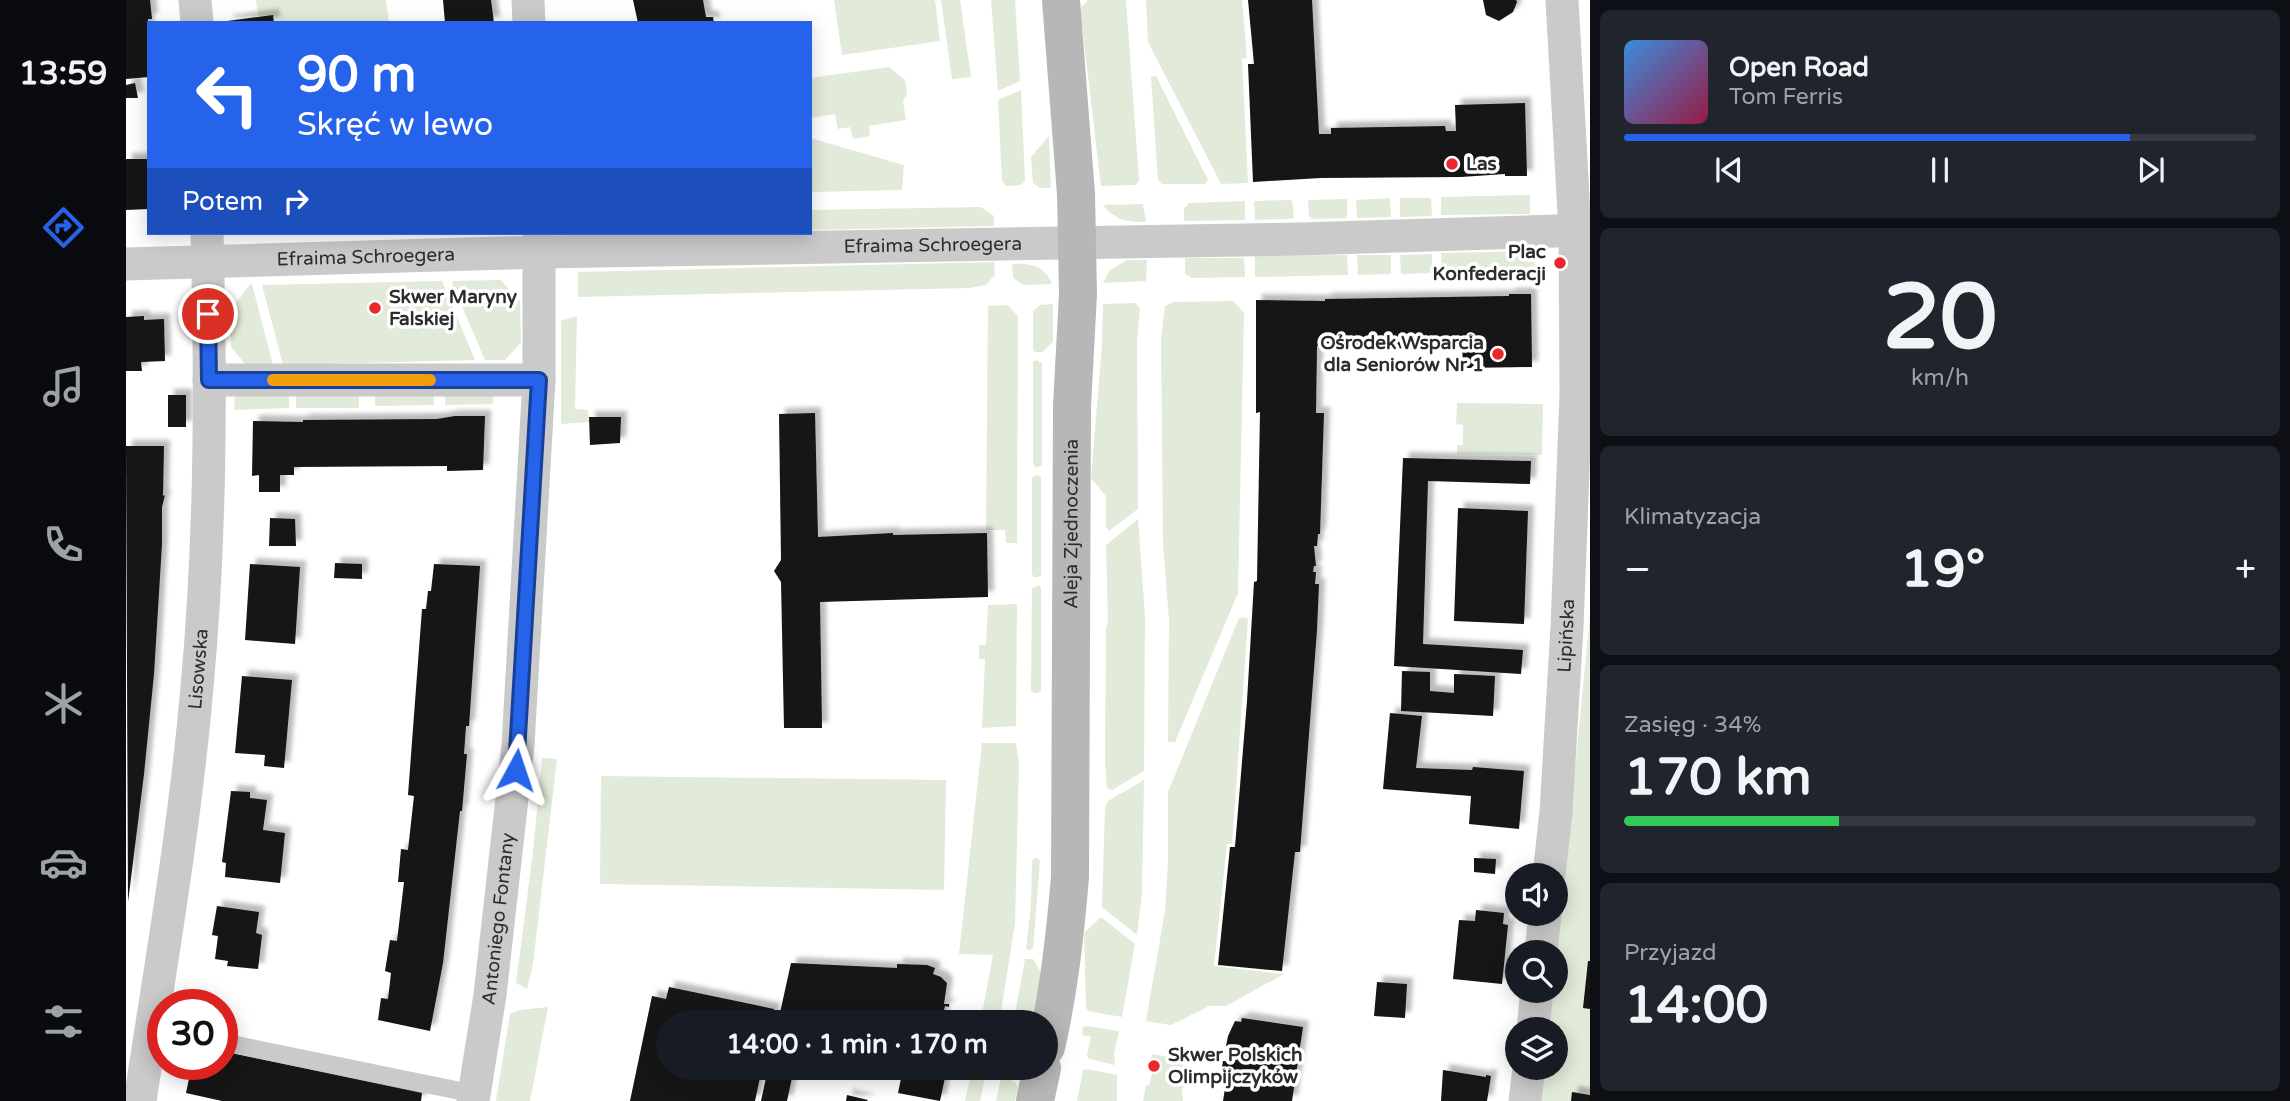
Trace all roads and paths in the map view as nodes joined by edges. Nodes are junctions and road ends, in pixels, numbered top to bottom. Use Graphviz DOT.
graph roads {
  1 [pos="195,0"];
  2 [pos="528,0"];
  3 [pos="1060,0"];
  4 [pos="1562,0"];
  5 [pos="197,21"];
  6 [pos="529,21"];
  7 [pos="1582,231"];
  8 [pos="539,242"];
  9 [pos="1078,243"];
  10 [pos="207,247"];
  11 [pos="126,264"];
  12 [pos="1583,349"];
  13 [pos="209,380"];
  14 [pos="539,380"];
  15 [pos="1550,863"];
  16 [pos="162,989"];
  17 [pos="1054,1010"];
  18 [pos="238,1045"];
  19 [pos="147,1071"];
  20 [pos="1039,1080"];
  21 [pos="1527,1080"];
  22 [pos="474,1097"];
  23 [pos="140,1101"];
  24 [pos="1035,1101"];
  25 [pos="1525,1101"];
  1 -- 5 [label="street"];
  2 -- 6 [label="street"];
  3 -- 9 [label="street, Aleja Zjednoczenia"];
  4 -- 7 [label="street"];
  7 -- 9 [label="street, Efraima Schroegera"];
  7 -- 12 [label="street"];
  8 -- 9 [label="street, Efraima Schroegera"];
  8 -- 10 [label="street, Efraima Schroegera"];
  8 -- 14 [label="street, Antoniego Fontany"];
  9 -- 17 [label="street, Aleja Zjednoczenia"];
  10 -- 11 [label="street, Efraima Schroegera"];
  10 -- 13 [label="street, Lisowska"];
  12 -- 15 [label="street, Lipińska"];
  13 -- 14 [label="street"];
  13 -- 16 [label="street, Lisowska"];
  14 -- 22 [label="street, Antoniego Fontany"];
  18 -- 22 [label="lane"];
  19 -- 23 [label="street, Lisowska"];
  20 -- 24 [label="street"];
  21 -- 25 [label="street"];
}
